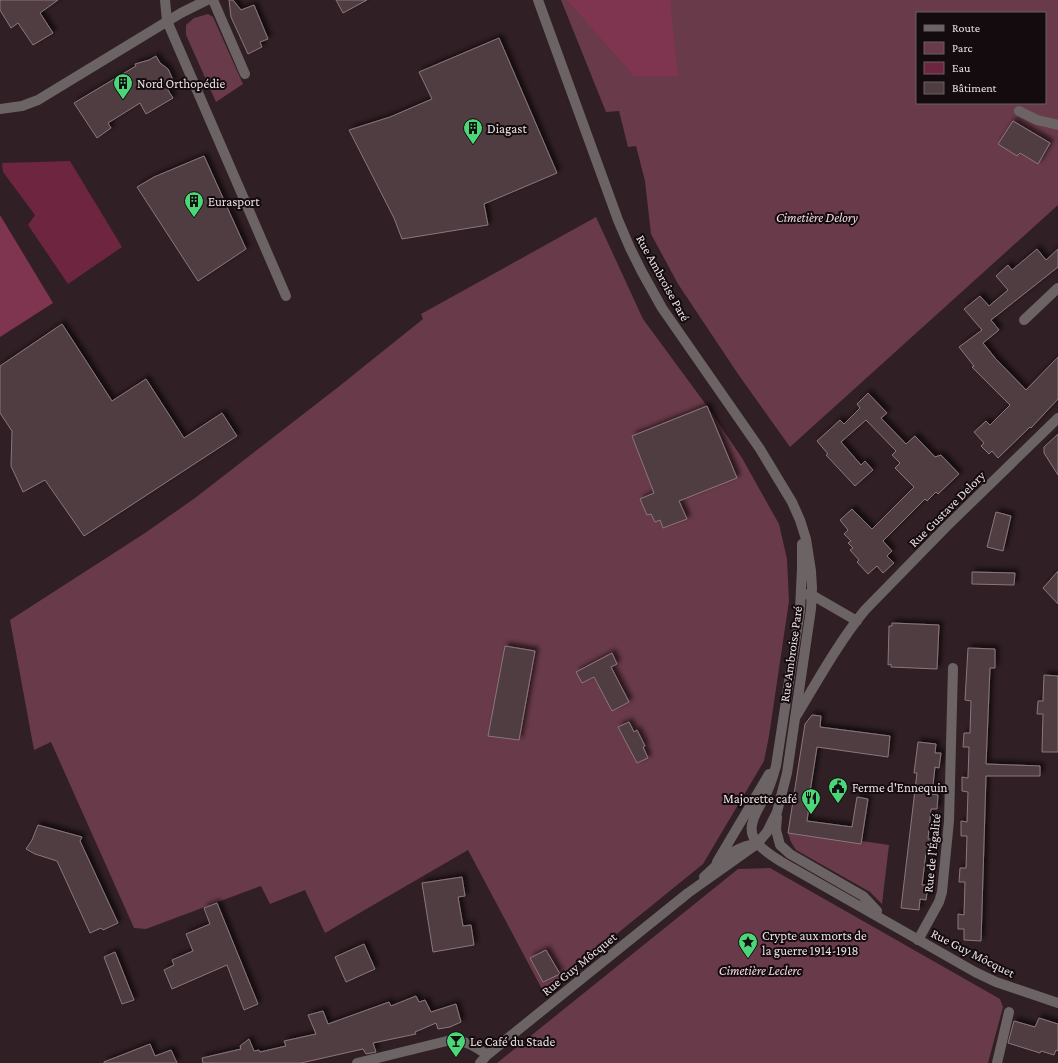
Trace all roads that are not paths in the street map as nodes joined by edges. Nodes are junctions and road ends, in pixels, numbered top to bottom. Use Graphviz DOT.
graph roads {
  1 [pos="165,0"];
  2 [pos="207,0"];
  3 [pos="213,0"];
  4 [pos="538,0"];
  5 [pos="167,21"];
  6 [pos="245,74"];
  7 [pos="0,110"];
  8 [pos="1019,111"];
  9 [pos="1058,125"];
  10 [pos="1058,288"];
  11 [pos="286,296"];
  12 [pos="1024,320"];
  13 [pos="1058,418"];
  14 [pos="792,502"];
  15 [pos="801,595"];
  16 [pos="812,595"];
  17 [pos="857,621"];
  18 [pos="953,668"];
  19 [pos="795,718"];
  20 [pos="778,748"];
  21 [pos="777,812"];
  22 [pos="757,844"];
  23 [pos="713,867"];
  24 [pos="688,893"];
  25 [pos="878,914"];
  26 [pos="918,940"];
  27 [pos="1058,1003"];
  28 [pos="1009,1012"];
  29 [pos="487,1055"];
  30 [pos="357,1063"];
  31 [pos="480,1063"];
  32 [pos="997,1063"];
  1 -- 5 [label="street"];
  2 -- 5 [label="street"];
  3 -- 6 [label="street"];
  4 -- 14 [label="street, Rue Ambroise Paré"];
  5 -- 7 [label="street"];
  5 -- 11 [label="street"];
  8 -- 9 [label="street"];
  10 -- 12 [label="street"];
  13 -- 17 [label="street, Rue Gustave Delory"];
  14 -- 15 [label="street, Rue Ambroise Paré"];
  14 -- 16 [label="street, Rue Ambroise Paré"];
  15 -- 16 [label="street"];
  15 -- 20 [label="street, Rue Ambroise Paré"];
  16 -- 17 [label="street"];
  16 -- 19 [label="street, Rue Ambroise Paré"];
  17 -- 19 [label="street, Rue Gustave Delory"];
  18 -- 26 [label="street, Rue de l'Égalité"];
  19 -- 21 [label="street, Rue Ambroise Paré"];
  20 -- 22 [label="street, Rue Ambroise Paré"];
  20 -- 23 [label="street, Rue Ambroise Paré"];
  21 -- 22 [label="street, Rue Ambroise Paré"];
  21 -- 25 [label="street, Rue Ambroise Paré"];
  22 -- 23 [label="street, Rue Guy Môcquet"];
  22 -- 24 [label="street, Rue Guy Môcquet"];
  22 -- 25 [label="street, Rue Guy Môcquet"];
  23 -- 24 [label="street, Rue Guy Môcquet"];
  24 -- 29 [label="street, Rue Guy Môcquet"];
  25 -- 26 [label="street, Rue Guy Môcquet"];
  26 -- 27 [label="street, Rue Guy Môcquet"];
  28 -- 32 [label="street"];
  29 -- 30 [label="street"];
  29 -- 31 [label="street, Rue Guy Môcquet"];
}
